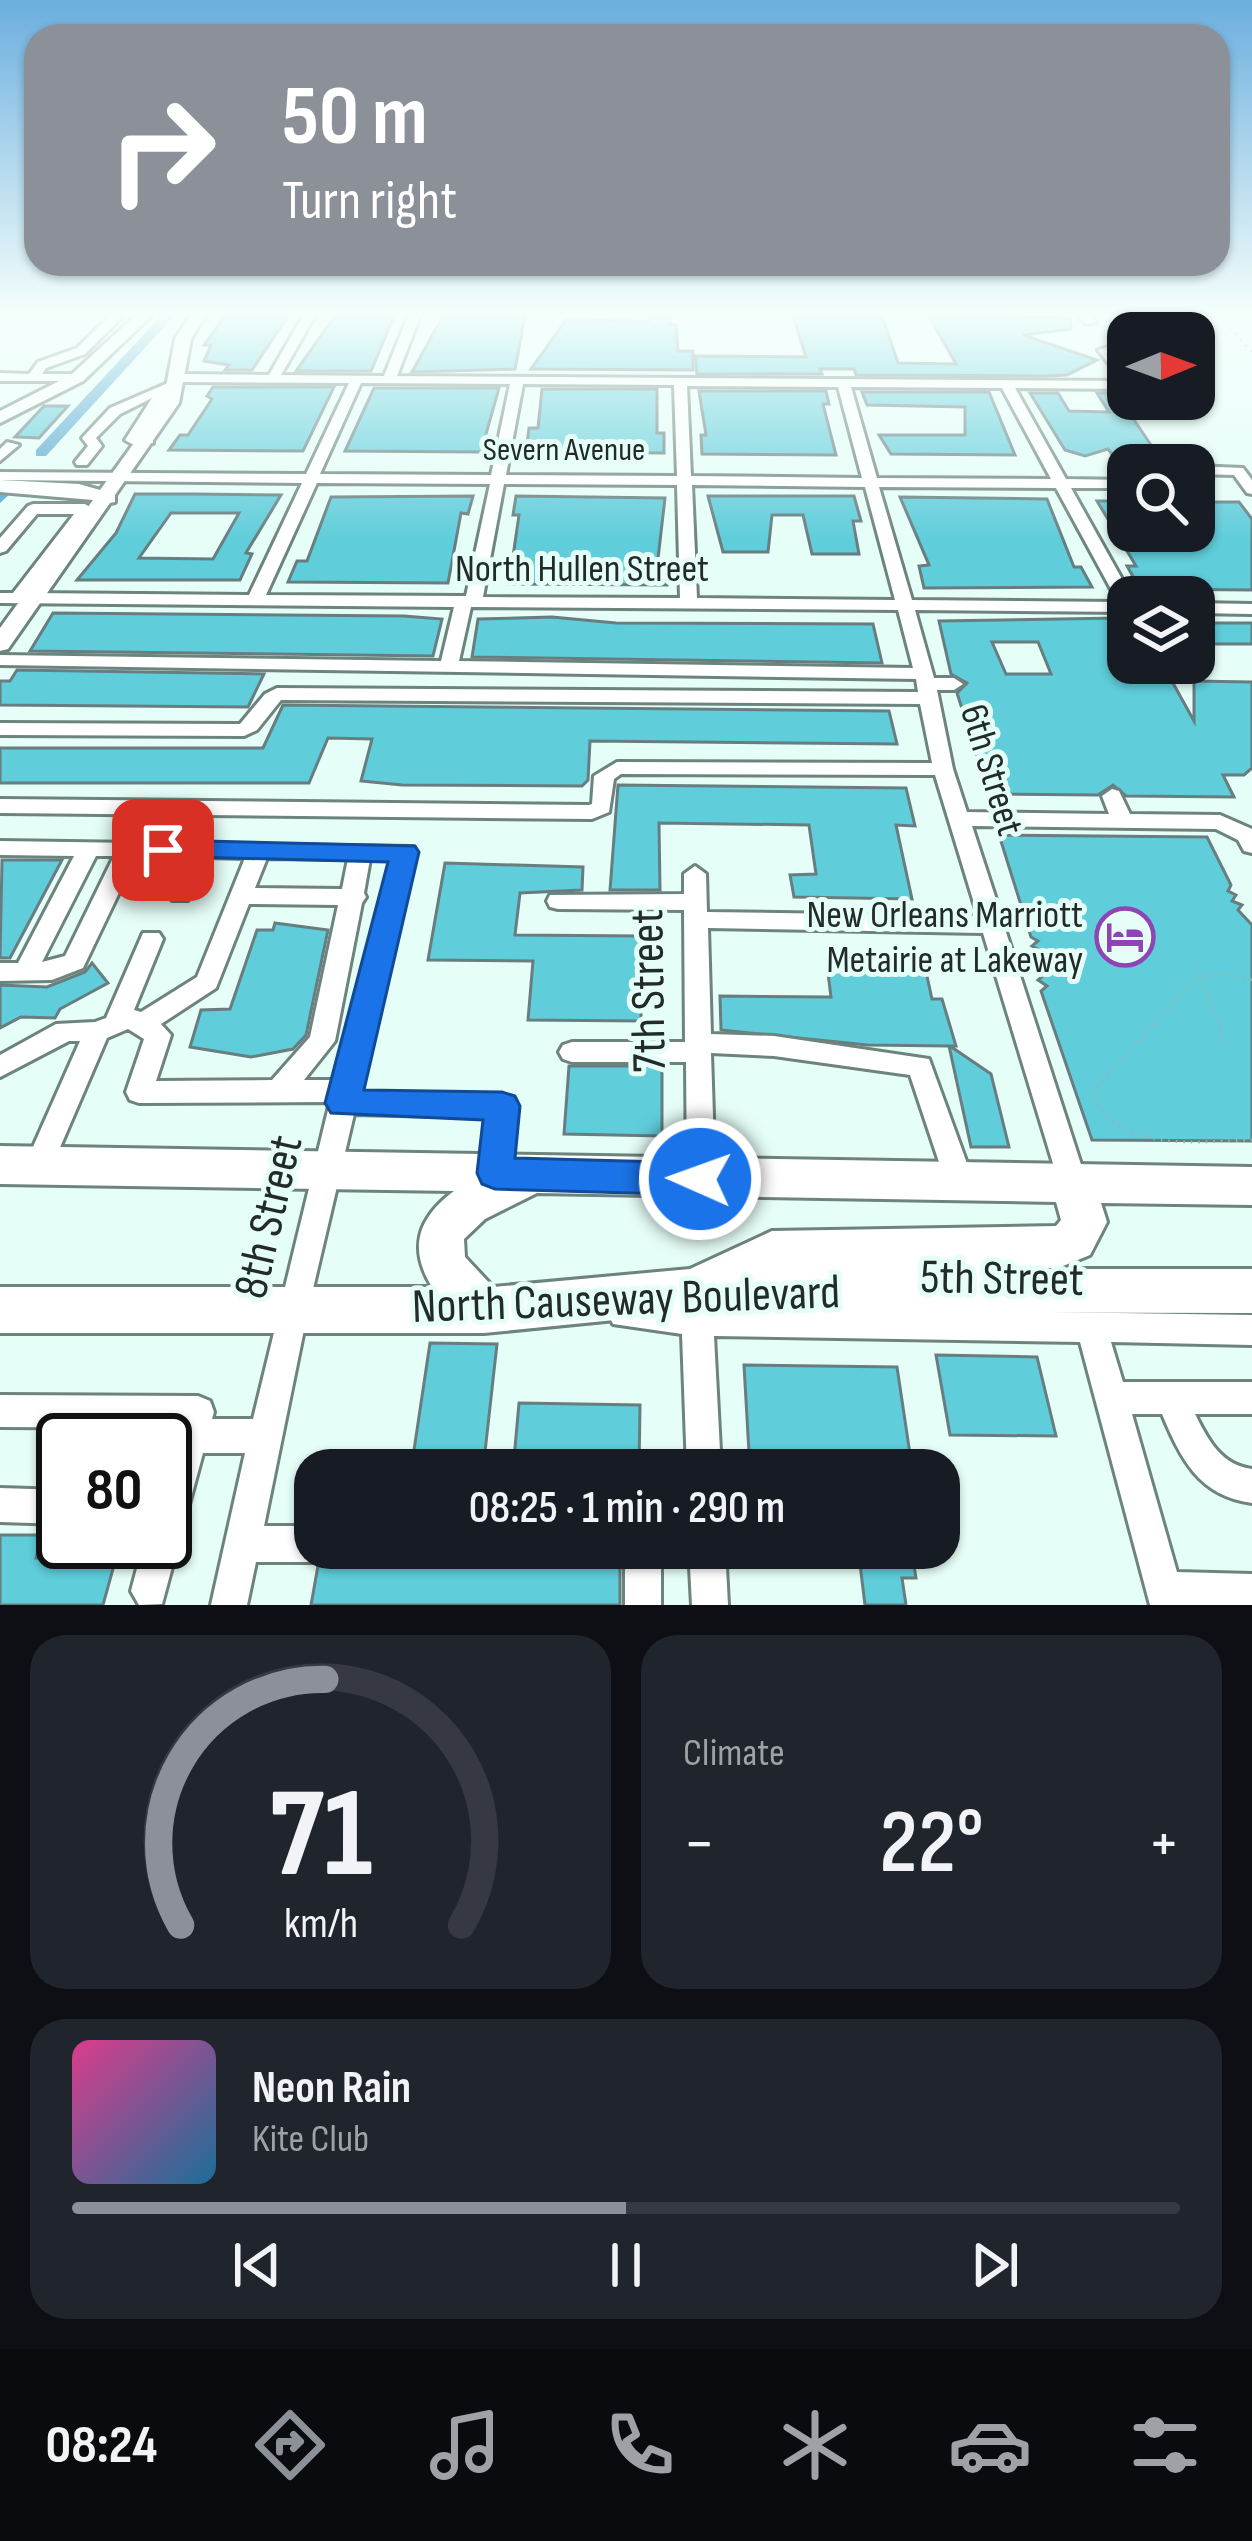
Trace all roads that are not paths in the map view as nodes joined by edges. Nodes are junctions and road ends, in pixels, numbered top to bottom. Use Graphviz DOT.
graph roads {
  1 [pos="30,391"];
  2 [pos="50,391"];
  3 [pos="167,391"];
  4 [pos="220,391"];
  5 [pos="351,391"];
  6 [pos="515,391"];
  7 [pos="680,391"];
  8 [pos="845,391"];
  9 [pos="1010,391"];
  10 [pos="163,405"];
  11 [pos="6,412"];
  12 [pos="0,445"];
  13 [pos="0,459"];
  14 [pos="82,462"];
  15 [pos="128,470"];
  16 [pos="314,471"];
  17 [pos="499,472"];
  18 [pos="1107,472"];
  19 [pos="684,474"];
  20 [pos="869,475"];
  21 [pos="1215,475"];
  22 [pos="0,476"];
  23 [pos="1057,476"];
  24 [pos="1107,482"];
  25 [pos="1246,482"];
  26 [pos="1215,483"];
  27 [pos="0,487"];
  28 [pos="107,498"];
  29 [pos="0,548"];
  30 [pos="64,548"];
  31 [pos="1112,576"];
  32 [pos="18,598"];
  33 [pos="255,600"];
  34 [pos="469,601"];
  35 [pos="688,603"];
  36 [pos="905,604"];
  37 [pos="1107,606"];
  38 [pos="1215,608"];
  39 [pos="1252,609"];
  40 [pos="0,644"];
  41 [pos="0,660"];
  42 [pos="448,668"];
  43 [pos="954,684"];
  44 [pos="925,685"];
  45 [pos="0,729"];
  46 [pos="944,769"];
  47 [pos="1112,796"];
  48 [pos="0,806"];
  49 [pos="963,819"];
  50 [pos="1122,821"];
  51 [pos="1252,847"];
  52 [pos="0,848"];
  53 [pos="89,849"];
  54 [pos="129,849"];
  55 [pos="198,850"];
  56 [pos="259,850"];
  57 [pos="361,851"];
  58 [pos="695,874"];
  59 [pos="180,894"];
  60 [pos="240,896"];
  61 [pos="355,897"];
  62 [pos="558,902"];
  63 [pos="696,911"];
  64 [pos="996,925"];
  65 [pos="151,939"];
  66 [pos="13,972"];
  67 [pos="118,1027"];
  68 [pos="698,1048"];
  69 [pos="572,1052"];
  70 [pos="0,1066"];
  71 [pos="279,1091"];
  72 [pos="344,1097"];
  73 [pos="20,1165"];
  74 [pos="326,1171"];
  75 [pos="517,1174"];
  76 [pos="700,1179"];
  77 [pos="959,1180"];
  78 [pos="1072,1180"];
  79 [pos="1248,1186"];
  80 [pos="1252,1291"];
  81 [pos="697,1305"];
  82 [pos="0,1310"];
  83 [pos="293,1310"];
  84 [pos="484,1310"];
  85 [pos="1092,1329"];
  86 [pos="1252,1330"];
  87 [pos="1111,1398"];
  88 [pos="1172,1398"];
  89 [pos="1252,1399"];
  90 [pos="0,1411"];
  91 [pos="192,1433"];
  92 [pos="192,1436"];
  93 [pos="266,1436"];
  94 [pos="703,1449"];
  95 [pos="1252,1486"];
  96 [pos="0,1505"];
  97 [pos="36,1506"];
  98 [pos="242,1544"];
  99 [pos="294,1544"];
  100 [pos="154,1569"];
  101 [pos="643,1569"];
  102 [pos="708,1569"];
  103 [pos="148,1591"];
  104 [pos="1252,1592"];
  105 [pos="1166,1598"];
  106 [pos="229,1605"];
  107 [pos="643,1605"];
  108 [pos="710,1605"];
  1 -- 11 [label="main road"];
  2 -- 11 [label="main road"];
  3 -- 10 [label="main road"];
  4 -- 10 [label="street"];
  5 -- 16 [label="street"];
  6 -- 17 [label="street"];
  7 -- 19 [label="street"];
  8 -- 20 [label="street, 6th Street"];
  9 -- 23 [label="street"];
  10 -- 14 [label="street"];
  10 -- 15 [label="main road"];
  12 -- 13 [label="street"];
  13 -- 14 [label="street, Severn Avenue"];
  14 -- 15 [label="street, Severn Avenue"];
  15 -- 16 [label="street, Severn Avenue"];
  15 -- 22 [label="street, Severn Avenue"];
  15 -- 28 [label="main road"];
  16 -- 17 [label="street, Severn Avenue"];
  16 -- 33 [label="street"];
  17 -- 19 [label="street, Severn Avenue"];
  17 -- 34 [label="street"];
  18 -- 23 [label="street, Severn Avenue"];
  19 -- 20 [label="street, Severn Avenue"];
  19 -- 35 [label="street"];
  20 -- 23 [label="street, Severn Avenue"];
  20 -- 36 [label="street, 6th Street"];
  21 -- 25 [label="street"];
  23 -- 24 [label="street, Severn Avenue"];
  23 -- 31 [label="street"];
  25 -- 26 [label="street"];
  27 -- 28 [label="main road"];
  28 -- 30 [label="main road"];
  29 -- 30 [label="street"];
  30 -- 32 [label="main road"];
  32 -- 33 [label="street, North Hullen Street"];
  32 -- 40 [label="main road"];
  33 -- 34 [label="street, North Hullen Street"];
  34 -- 35 [label="street, North Hullen Street"];
  34 -- 42 [label="street"];
  35 -- 36 [label="street, North Hullen Street"];
  36 -- 37 [label="street, North Hullen Street"];
  36 -- 44 [label="street, 6th Street"];
  38 -- 39 [label="street"];
  41 -- 42 [label="street"];
  42 -- 44 [label="street"];
  43 -- 44 [label="street"];
  44 -- 45 [label="street"];
  44 -- 46 [label="street, 6th Street"];
  46 -- 48 [label="street"];
  46 -- 49 [label="street, 6th Street"];
  47 -- 50 [label="street"];
  49 -- 50 [label="street"];
  49 -- 64 [label="street, 6th Street"];
  50 -- 51 [label="street"];
  52 -- 53 [label="street"];
  53 -- 54 [label="street"];
  53 -- 66 [label="street"];
  54 -- 55 [label="street"];
  54 -- 66 [label="street"];
  55 -- 56 [label="street"];
  55 -- 59 [label="street"];
  56 -- 57 [label="street"];
  56 -- 60 [label="street"];
  57 -- 61 [label="street"];
  57 -- 72 [label="street, 8th Street"];
  58 -- 63 [label="street, 7th Street"];
  60 -- 61 [label="street"];
  60 -- 67 [label="street"];
  61 -- 71 [label="street"];
  62 -- 63 [label="street"];
  63 -- 64 [label="street"];
  63 -- 68 [label="street, 7th Street"];
  64 -- 78 [label="street, 6th Street"];
  65 -- 67 [label="street"];
  67 -- 70 [label="street"];
  67 -- 71 [label="street"];
  67 -- 73 [label="street"];
  68 -- 69 [label="street"];
  68 -- 76 [label="street, 7th Street"];
  68 -- 77 [label="street"];
  71 -- 72 [label="street"];
  72 -- 74 [label="street, 8th Street"];
  72 -- 75 [label="street"];
  73 -- 74 [label="highway"];
  74 -- 75 [label="highway"];
  74 -- 83 [label="street, 8th Street"];
  75 -- 76 [label="highway"];
  75 -- 84 [label="highway"];
  76 -- 77 [label="highway"];
  77 -- 78 [label="highway"];
  78 -- 79 [label="highway"];
  78 -- 81 [label="highway"];
  80 -- 81 [label="highway, North Causeway Boulevard"];
  81 -- 84 [label="highway, North Causeway Boulevard"];
  81 -- 85 [label="street, 5th Street"];
  81 -- 94 [label="street"];
  82 -- 83 [label="highway, North Causeway Boulevard"];
  83 -- 84 [label="highway, North Causeway Boulevard"];
  83 -- 93 [label="street, 8th Street"];
  85 -- 86 [label="street, 5th Street"];
  85 -- 87 [label="street"];
  87 -- 88 [label="street"];
  87 -- 105 [label="street"];
  88 -- 89 [label="street"];
  88 -- 95 [label="street"];
  90 -- 91 [label="street"];
  92 -- 93 [label="street"];
  93 -- 98 [label="street, 8th Street"];
  96 -- 97 [label="street"];
  98 -- 99 [label="street"];
  98 -- 106 [label="street, 8th Street"];
  100 -- 103 [label="street"];
  101 -- 107 [label="street"];
  102 -- 108 [label="street"];
  104 -- 105 [label="street"];
}
